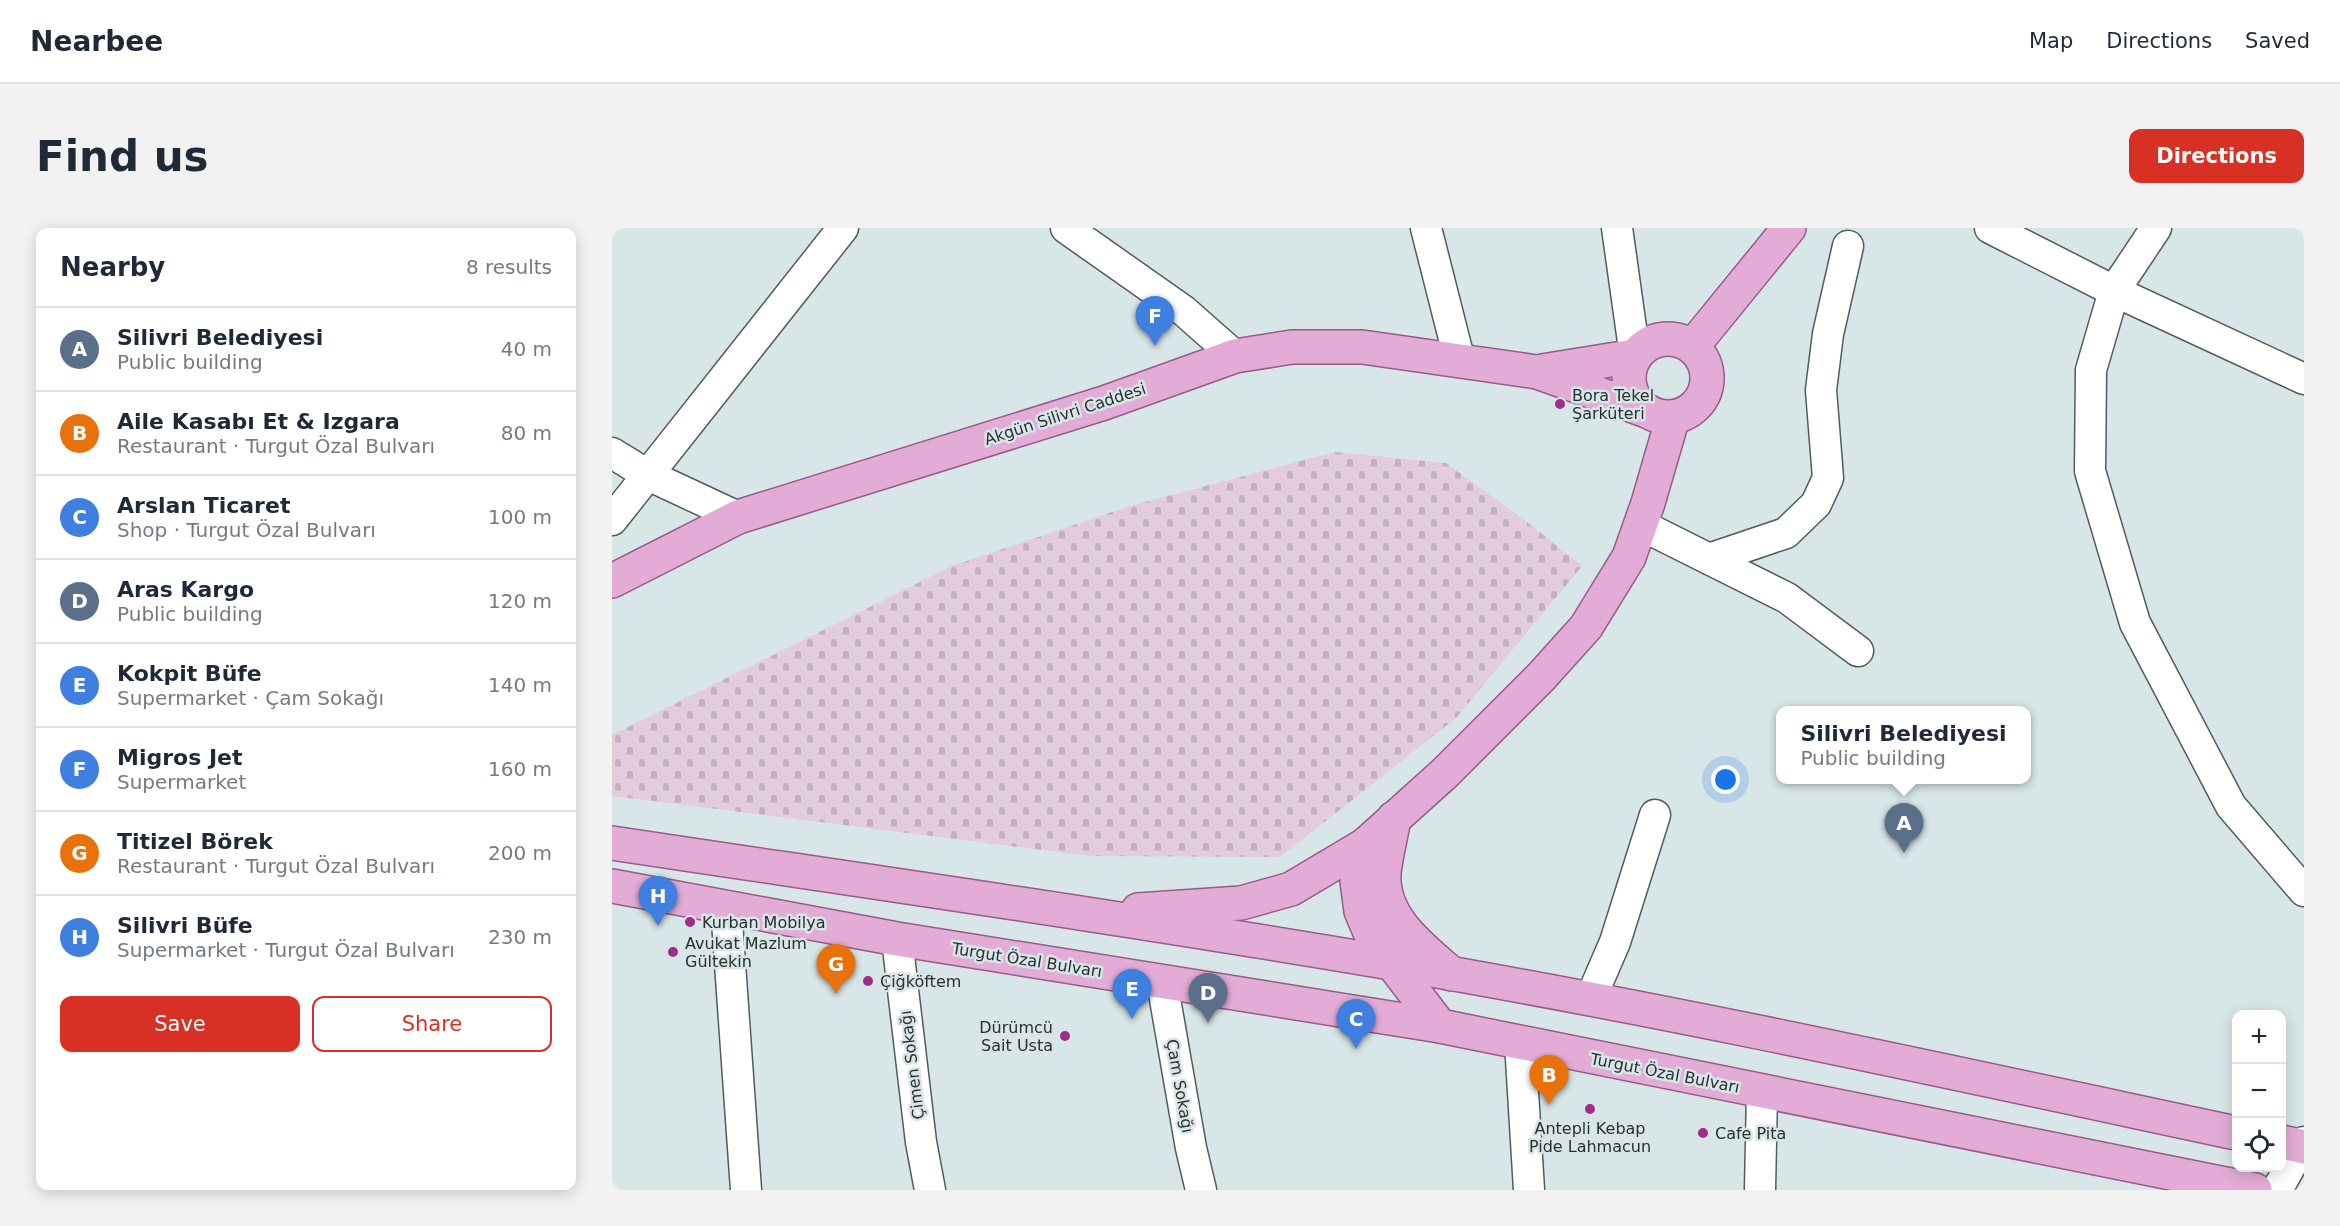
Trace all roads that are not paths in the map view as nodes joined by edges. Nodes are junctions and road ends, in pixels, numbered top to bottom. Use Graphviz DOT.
graph roads {
  1 [pos="843,228"];
  2 [pos="1066,228"];
  3 [pos="1426,228"];
  4 [pos="1617,228"];
  5 [pos="1789,228"];
  6 [pos="1990,228"];
  7 [pos="2156,228"];
  8 [pos="1848,246"];
  9 [pos="2114,291"];
  10 [pos="1692,347"];
  11 [pos="1235,356"];
  12 [pos="1635,356"];
  13 [pos="1460,362"];
  14 [pos="1537,372"];
  15 [pos="2304,379"];
  16 [pos="1660,414"];
  17 [pos="612,453"];
  18 [pos="648,475"];
  19 [pos="738,517"];
  20 [pos="612,520"];
  21 [pos="1641,525"];
  22 [pos="1709,558"];
  23 [pos="612,581"];
  24 [pos="1858,651"];
  25 [pos="1655,815"];
  26 [pos="1394,818"];
  27 [pos="612,843"];
  28 [pos="1365,845"];
  29 [pos="612,886"];
  30 [pos="2304,891"];
  31 [pos="726,907"];
  32 [pos="1083,914"];
  33 [pos="897,939"];
  34 [pos="1392,963"];
  35 [pos="1452,974"];
  36 [pos="1162,982"];
  37 [pos="1590,1000"];
  38 [pos="1440,1026"];
  39 [pos="1520,1043"];
  40 [pos="1762,1092"];
  41 [pos="2232,1132"];
  42 [pos="2297,1144"];
  43 [pos="746,1190"];
  44 [pos="930,1190"];
  45 [pos="1201,1190"];
  46 [pos="1529,1190"];
  47 [pos="1760,1190"];
  48 [pos="2255,1190"];
  49 [pos="2277,1190"];
  1 -- 18 [label="street"];
  2 -- 11 [label="street"];
  3 -- 13 [label="street"];
  4 -- 12 [label="street"];
  5 -- 10 [label="main road"];
  6 -- 9 [label="street"];
  7 -- 9 [label="street"];
  8 -- 22 [label="street"];
  9 -- 15 [label="street"];
  9 -- 30 [label="street"];
  10 -- 12 [label="main road"];
  10 -- 16 [label="main road"];
  11 -- 13 [label="main road, Akgün Silivri Caddesi"];
  11 -- 19 [label="main road, Akgün Silivri Caddesi"];
  12 -- 14 [label="main road"];
  12 -- 16 [label="main road"];
  13 -- 14 [label="main road, Akgün Silivri Caddesi"];
  14 -- 16 [label="main road"];
  16 -- 21 [label="main road"];
  17 -- 18 [label="street"];
  18 -- 19 [label="street"];
  18 -- 20 [label="street"];
  19 -- 23 [label="main road, Akgün Silivri Caddesi"];
  21 -- 22 [label="street"];
  21 -- 26 [label="main road"];
  22 -- 24 [label="street"];
  25 -- 37 [label="street"];
  26 -- 28 [label="main road"];
  26 -- 35 [label="main road"];
  27 -- 32 [label="main road"];
  28 -- 32 [label="main road"];
  28 -- 34 [label="main road"];
  29 -- 31 [label="main road, Turgut Özal Bulvarı"];
  31 -- 33 [label="main road, Turgut Özal Bulvarı"];
  31 -- 43 [label="street"];
  32 -- 34 [label="main road"];
  33 -- 36 [label="main road, Turgut Özal Bulvarı"];
  33 -- 44 [label="street, Çimen Sokağı"];
  34 -- 35 [label="main road"];
  34 -- 38 [label="main road"];
  35 -- 37 [label="main road"];
  36 -- 38 [label="main road, Turgut Özal Bulvarı"];
  36 -- 45 [label="street, Çam Sokağı"];
  37 -- 41 [label="main road"];
  38 -- 39 [label="main road, Turgut Özal Bulvarı"];
  39 -- 40 [label="main road, Turgut Özal Bulvarı"];
  39 -- 46 [label="street"];
  40 -- 47 [label="street"];
  40 -- 48 [label="main road, Turgut Özal Bulvarı"];
  42 -- 49 [label="street"];
}
